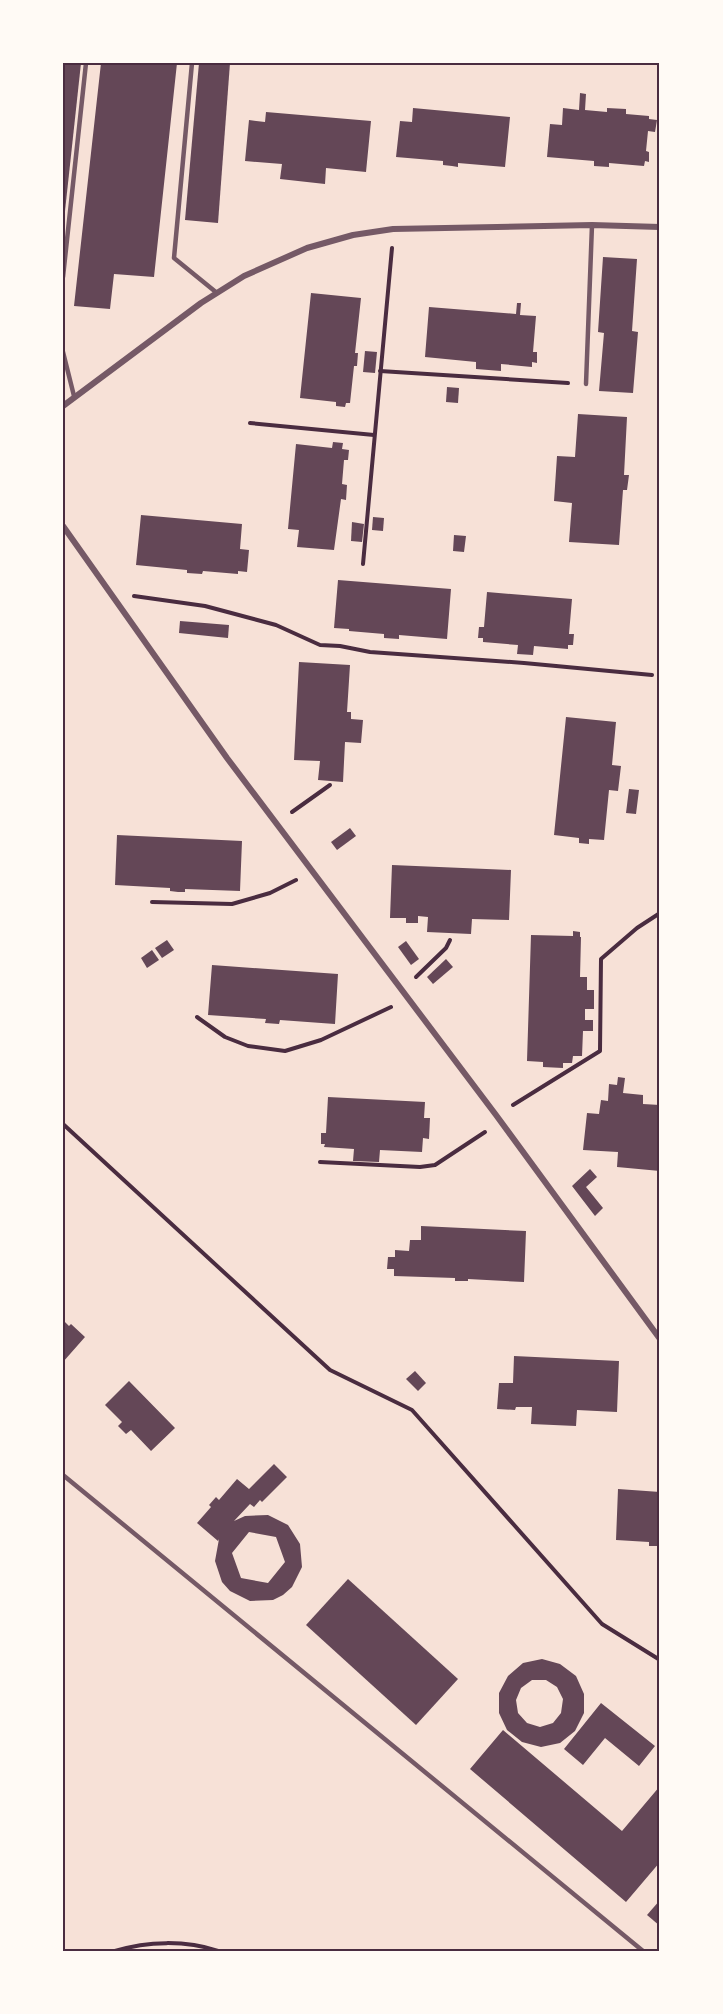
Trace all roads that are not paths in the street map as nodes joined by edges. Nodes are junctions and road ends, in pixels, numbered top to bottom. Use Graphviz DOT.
graph roads {
  1 [pos="86,63"];
  2 [pos="192,63"];
  3 [pos="592,225"];
  4 [pos="660,227"];
  5 [pos="63,277"];
  6 [pos="217,293"];
  7 [pos="63,352"];
  8 [pos="586,384"];
  9 [pos="74,396"];
  10 [pos="63,406"];
  11 [pos="63,526"];
  12 [pos="660,1339"];
  13 [pos="63,1475"];
  14 [pos="643,1951"];
  1 -- 5 [label="lane"];
  2 -- 6 [label="lane"];
  3 -- 4 [label="street"];
  3 -- 6 [label="street"];
  3 -- 8 [label="lane"];
  6 -- 9 [label="street"];
  7 -- 9 [label="lane"];
  9 -- 10 [label="street"];
  11 -- 12 [label="street"];
  13 -- 14 [label="lane"];
}
